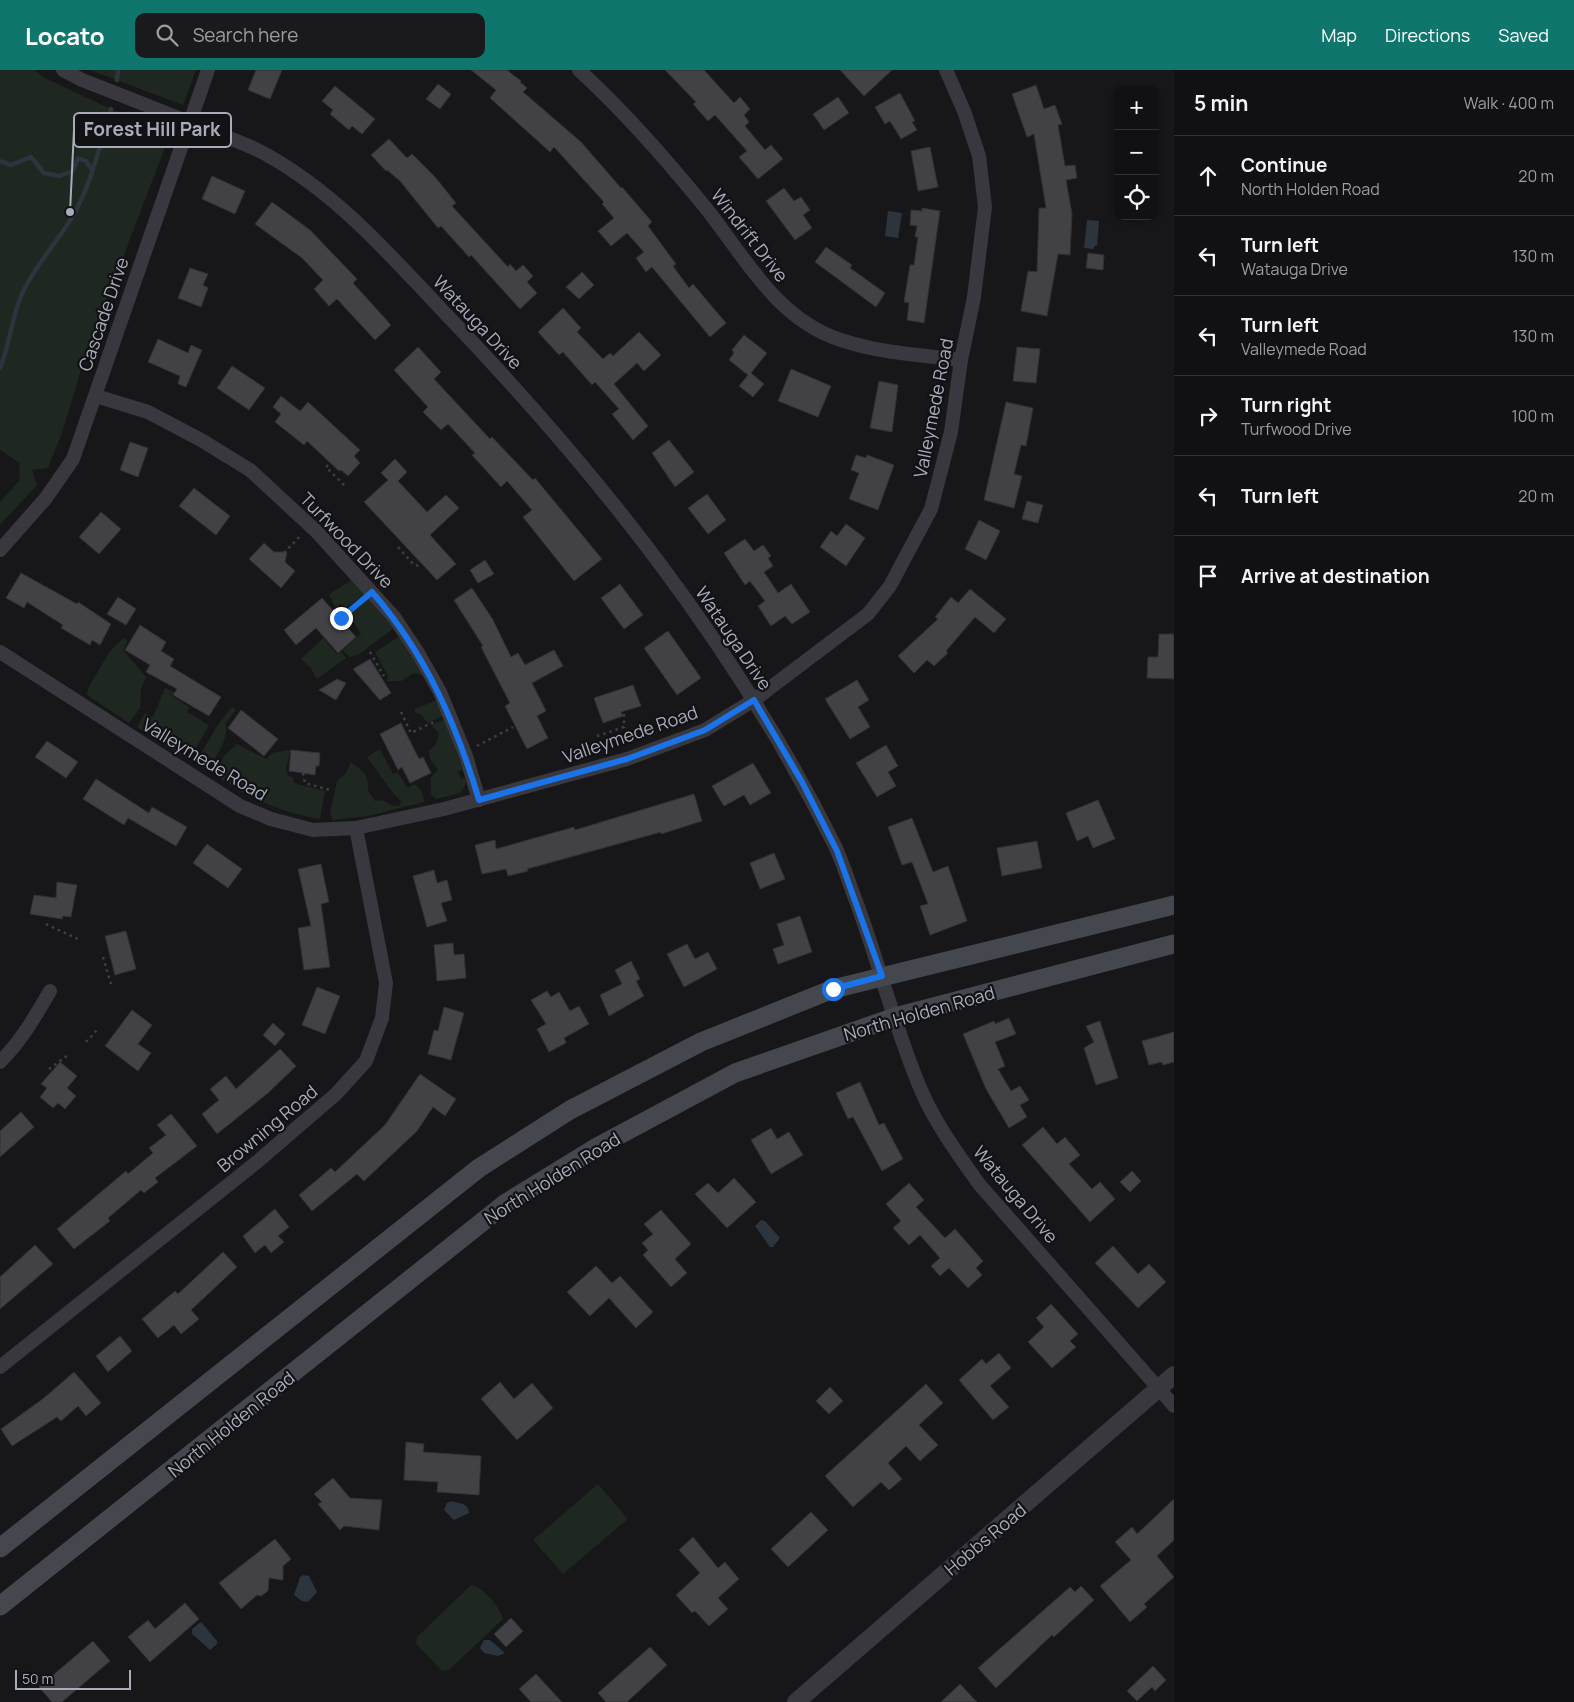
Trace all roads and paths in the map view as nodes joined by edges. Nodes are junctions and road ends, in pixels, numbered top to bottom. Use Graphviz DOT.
graph roads {
  1 [pos="63,70"];
  2 [pos="208,70"];
  3 [pos="579,70"];
  4 [pos="946,70"];
  5 [pos="188,122"];
  6 [pos="961,360"];
  7 [pos="96,396"];
  8 [pos="328,465"];
  9 [pos="347,488"];
  10 [pos="310,525"];
  11 [pos="398,547"];
  12 [pos="0,550"];
  13 [pos="284,553"];
  14 [pos="419,566"];
  15 [pos="372,592"];
  16 [pos="341,618"];
  17 [pos="0,652"];
  18 [pos="370,652"];
  19 [pos="384,676"];
  20 [pos="754,700"];
  21 [pos="401,712"];
  22 [pos="448,714"];
  23 [pos="624,714"];
  24 [pos="513,728"];
  25 [pos="598,736"];
  26 [pos="464,752"];
  27 [pos="303,773"];
  28 [pos="330,790"];
  29 [pos="479,800"];
  30 [pos="356,828"];
  31 [pos="1174,905"];
  32 [pos="46,924"];
  33 [pos="78,939"];
  34 [pos="1174,944"];
  35 [pos="103,957"];
  36 [pos="882,976"];
  37 [pos="111,984"];
  38 [pos="50,991"];
  39 [pos="895,1017"];
  40 [pos="98,1029"];
  41 [pos="86,1042"];
  42 [pos="68,1055"];
  43 [pos="0,1062"];
  44 [pos="49,1070"];
  45 [pos="0,1367"];
  46 [pos="1174,1375"];
  47 [pos="1159,1388"];
  48 [pos="1174,1406"];
  49 [pos="0,1548"];
  50 [pos="0,1606"];
  51 [pos="796,1702"];
  1 -- 5 [label="street, Watauga Drive"];
  2 -- 5 [label="street, Cascade Drive"];
  3 -- 6 [label="street, Windrift Drive"];
  4 -- 6 [label="street, Valleymede Road"];
  5 -- 7 [label="street, Cascade Drive"];
  5 -- 20 [label="street, Watauga Drive"];
  6 -- 20 [label="street, Valleymede Road"];
  7 -- 10 [label="street, Turfwood Drive"];
  7 -- 12 [label="street, Cascade Drive"];
  8 -- 9 [label="path"];
  10 -- 13 [label="path"];
  10 -- 15 [label="street, Turfwood Drive"];
  11 -- 14 [label="path"];
  15 -- 16 [label="path"];
  15 -- 22 [label="street, Turfwood Drive"];
  17 -- 30 [label="street, Valleymede Road"];
  18 -- 19 [label="path"];
  20 -- 29 [label="street, Valleymede Road"];
  20 -- 36 [label="street, Watauga Drive"];
  21 -- 22 [label="path"];
  22 -- 26 [label="street, Turfwood Drive"];
  23 -- 25 [label="path"];
  24 -- 26 [label="path"];
  26 -- 29 [label="street, Turfwood Drive"];
  27 -- 28 [label="path"];
  29 -- 30 [label="street, Valleymede Road"];
  30 -- 45 [label="street, Browning Road"];
  31 -- 36 [label="main road"];
  32 -- 33 [label="path"];
  34 -- 39 [label="main road, North Holden Road"];
  35 -- 37 [label="path"];
  36 -- 39 [label="street, Watauga Drive"];
  36 -- 49 [label="main road"];
  38 -- 43 [label="street"];
  39 -- 47 [label="street, Watauga Drive"];
  39 -- 50 [label="main road, North Holden Road"];
  40 -- 41 [label="path"];
  42 -- 44 [label="path"];
  46 -- 47 [label="street, Hobbs Road"];
  47 -- 48 [label="street, Watauga Drive"];
  47 -- 51 [label="street, Hobbs Road"];
}
